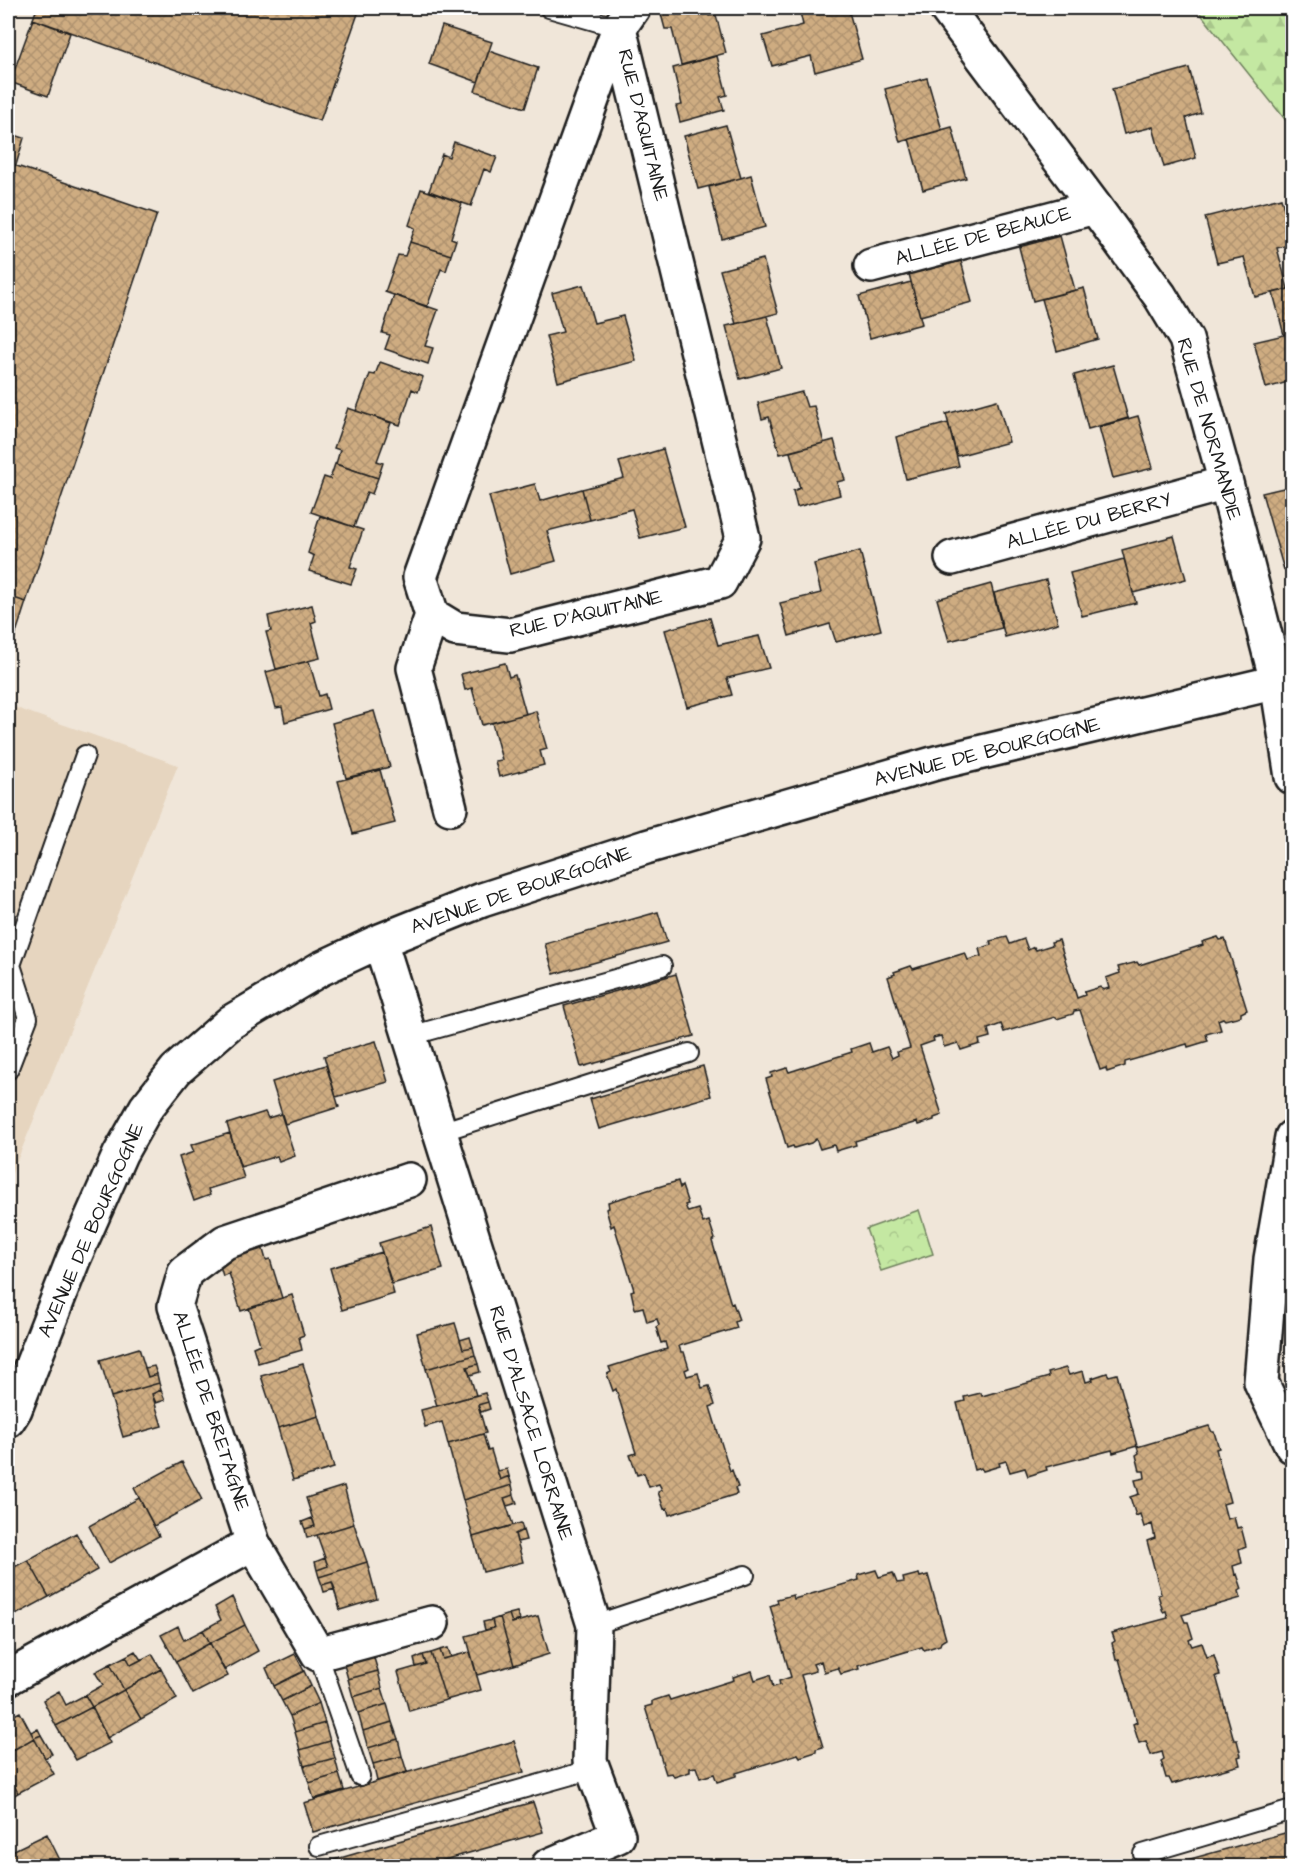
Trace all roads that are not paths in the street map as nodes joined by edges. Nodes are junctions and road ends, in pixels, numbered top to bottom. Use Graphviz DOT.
graph roads {
  1 [pos="549,8"];
  2 [pos="946,8"];
  3 [pos="626,18"];
  4 [pos="1095,207"];
  5 [pos="871,266"];
  6 [pos="1226,483"];
  7 [pos="952,558"];
  8 [pos="432,615"];
  9 [pos="1285,678"];
  10 [pos="85,755"];
  11 [pos="1293,777"];
  12 [pos="450,808"];
  13 [pos="380,941"];
  14 [pos="662,966"];
  15 [pos="410,1036"];
  16 [pos="689,1053"];
  17 [pos="8,1070"];
  18 [pos="440,1132"];
  19 [pos="1293,1137"];
  20 [pos="409,1180"];
  21 [pos="1277,1384"];
  22 [pos="8,1420"];
  23 [pos="1293,1446"];
  24 [pos="253,1543"];
  25 [pos="746,1575"];
  26 [pos="432,1623"];
  27 [pos="594,1625"];
  28 [pos="318,1654"];
  29 [pos="8,1678"];
  30 [pos="593,1769"];
  31 [pos="360,1776"];
  32 [pos="1293,1810"];
  33 [pos="319,1846"];
  34 [pos="1143,1854"];
  35 [pos="548,1866"];
  1 -- 3 [label="lane"];
  2 -- 4 [label="street, RUE DE NORMANDIE"];
  3 -- 8 [label="street, RUE D'AQUITAINE"];
  3 -- 8 [label="street, RUE D'AQUITAINE"];
  4 -- 5 [label="street, ALLÉE DE BEAUCE"];
  4 -- 6 [label="street, RUE DE NORMANDIE"];
  6 -- 7 [label="street, ALLÉE DU BERRY"];
  6 -- 9 [label="street, RUE DE NORMANDIE"];
  8 -- 12 [label="street"];
  9 -- 11 [label="street, RUE DE NORMANDIE"];
  9 -- 13 [label="street, AVENUE DE BOURGOGNE"];
  10 -- 17 [label="lane"];
  13 -- 15 [label="street, RUE D'ALSACE LORRAINE"];
  13 -- 22 [label="street, AVENUE DE BOURGOGNE"];
  14 -- 15 [label="lane"];
  15 -- 18 [label="street, RUE D'ALSACE LORRAINE"];
  16 -- 18 [label="lane"];
  18 -- 27 [label="street, RUE D'ALSACE LORRAINE"];
  19 -- 21 [label="street"];
  20 -- 24 [label="street, ALLÉE DE BRETAGNE"];
  21 -- 23 [label="street"];
  24 -- 28 [label="street, ALLÉE DE BRETAGNE"];
  24 -- 29 [label="street"];
  25 -- 27 [label="lane"];
  26 -- 28 [label="street"];
  27 -- 30 [label="street, RUE D'ALSACE LORRAINE"];
  28 -- 31 [label="lane"];
  30 -- 33 [label="lane"];
  30 -- 35 [label="street, RUE D'ALSACE LORRAINE"];
  32 -- 34 [label="lane"];
}
